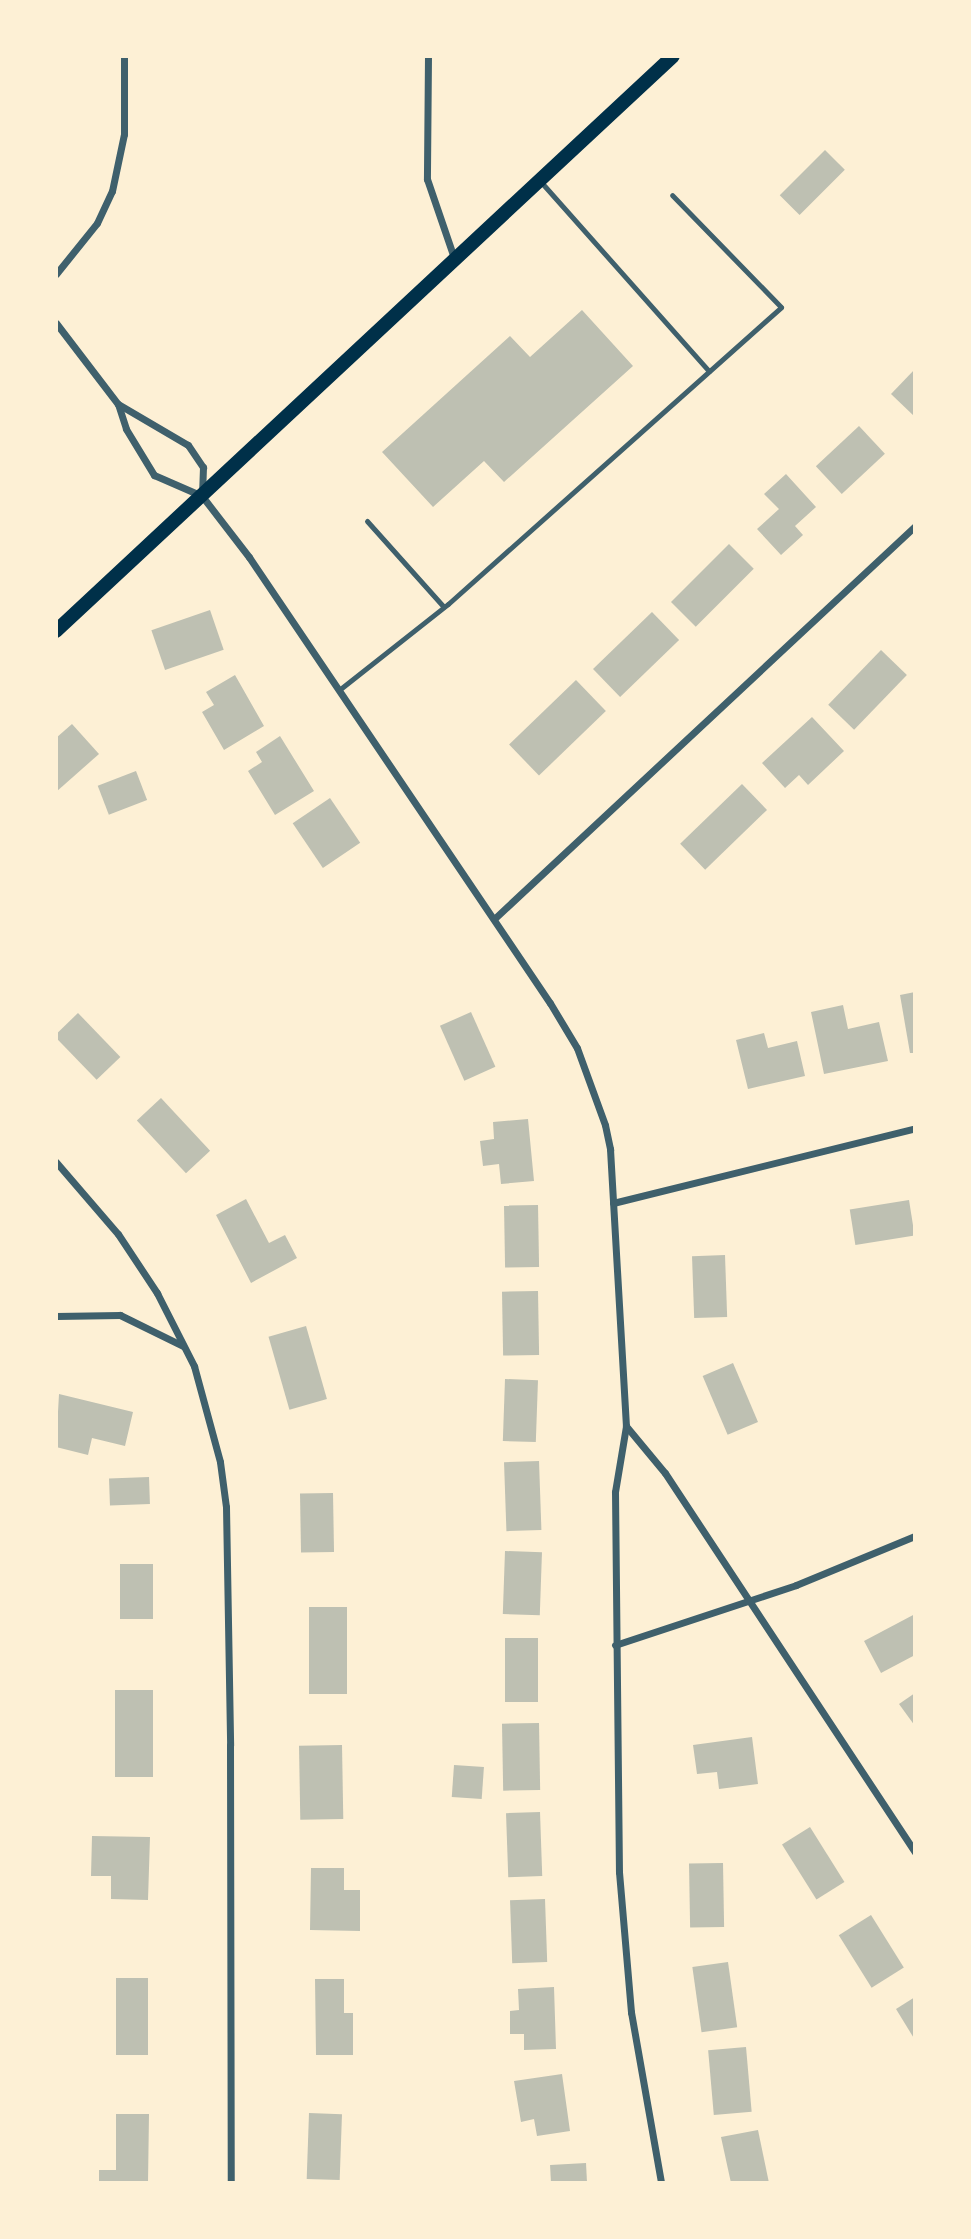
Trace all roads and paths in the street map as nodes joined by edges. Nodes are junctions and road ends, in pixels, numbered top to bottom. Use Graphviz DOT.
graph roads {
  1 [pos="124,56"];
  2 [pos="428,56"];
  3 [pos="673,56"];
  4 [pos="539,179"];
  5 [pos="672,195"];
  6 [pos="454,258"];
  7 [pos="56,274"];
  8 [pos="56,323"];
  9 [pos="709,371"];
  10 [pos="118,404"];
  11 [pos="202,496"];
  12 [pos="367,521"];
  13 [pos="915,526"];
  14 [pos="444,607"];
  15 [pos="56,631"];
  16 [pos="339,690"];
  17 [pos="494,919"];
  18 [pos="915,1128"];
  19 [pos="56,1162"];
  20 [pos="613,1203"];
  21 [pos="56,1316"];
  22 [pos="184,1346"];
  23 [pos="626,1426"];
  24 [pos="915,1536"];
  25 [pos="746,1601"];
  26 [pos="615,1645"];
  27 [pos="915,1852"];
  28 [pos="230,2183"];
  29 [pos="661,2183"];
  1 -- 7 [label="street"];
  2 -- 6 [label="street"];
  3 -- 4 [label="main road"];
  4 -- 6 [label="main road"];
  4 -- 9 [label="lane"];
  5 -- 9 [label="lane"];
  6 -- 11 [label="main road"];
  8 -- 10 [label="street"];
  9 -- 14 [label="lane"];
  10 -- 11 [label="street"];
  10 -- 11 [label="street"];
  11 -- 15 [label="main road"];
  11 -- 16 [label="street"];
  12 -- 14 [label="lane"];
  13 -- 17 [label="street"];
  14 -- 16 [label="lane"];
  16 -- 17 [label="street"];
  17 -- 20 [label="street"];
  18 -- 20 [label="street"];
  19 -- 22 [label="street"];
  20 -- 23 [label="street"];
  21 -- 22 [label="street"];
  22 -- 28 [label="street"];
  23 -- 25 [label="street"];
  23 -- 26 [label="street"];
  24 -- 25 [label="street"];
  25 -- 26 [label="street"];
  25 -- 27 [label="street"];
  26 -- 29 [label="street"];
}
